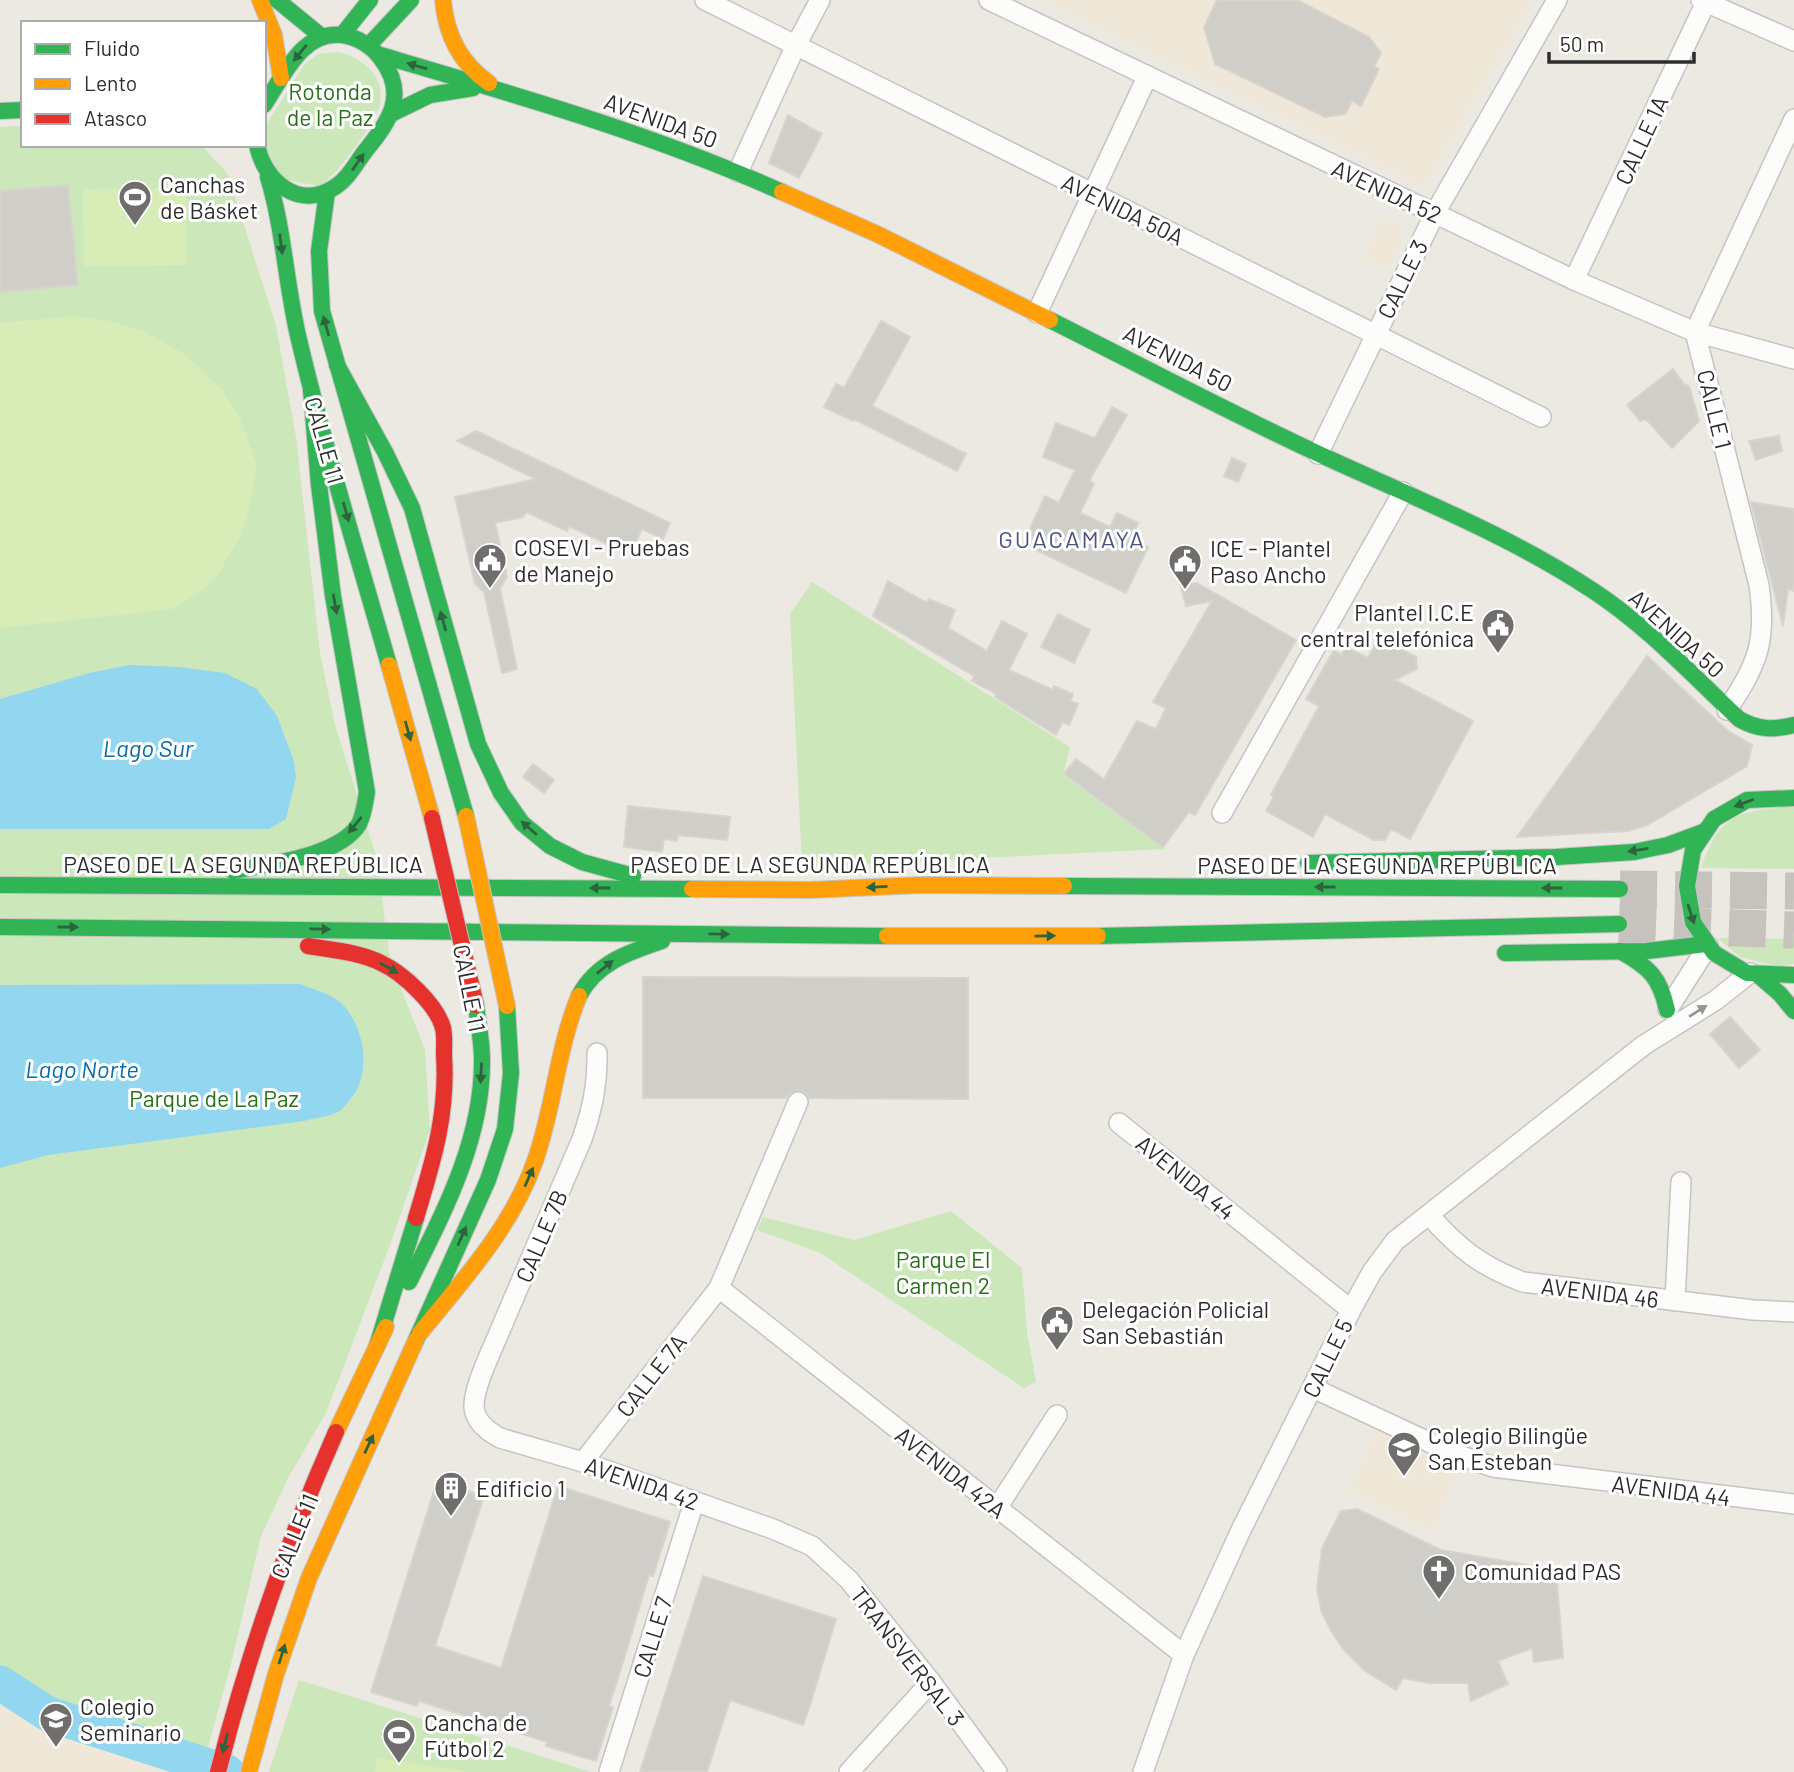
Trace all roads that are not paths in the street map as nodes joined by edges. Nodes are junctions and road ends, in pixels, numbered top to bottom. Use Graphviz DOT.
graph roads {
  1 [pos="260,0"];
  2 [pos="277,0"];
  3 [pos="370,0"];
  4 [pos="411,0"];
  5 [pos="443,0"];
  6 [pos="705,0"];
  7 [pos="820,0"];
  8 [pos="989,0"];
  9 [pos="1557,0"];
  10 [pos="1705,1"];
  11 [pos="342,35"];
  12 [pos="321,36"];
  13 [pos="1794,41"];
  14 [pos="796,45"];
  15 [pos="375,50"];
  16 [pos="1147,77"];
  17 [pos="281,78"];
  18 [pos="500,90"];
  19 [pos="266,101"];
  20 [pos="21,110"];
  21 [pos="0,111"];
  22 [pos="391,114"];
  23 [pos="1794,119"];
  24 [pos="257,151"];
  25 [pos="738,172"];
  26 [pos="268,177"];
  27 [pos="327,192"];
  28 [pos="1093,193"];
  29 [pos="1435,213"];
  30 [pos="1574,280"];
  31 [pos="1037,313"];
  32 [pos="1695,332"];
  33 [pos="1375,334"];
  34 [pos="1794,359"];
  35 [pos="337,365"];
  36 [pos="311,390"];
  37 [pos="1541,417"];
  38 [pos="1318,454"];
  39 [pos="1403,492"];
  40 [pos="1727,710"];
  41 [pos="1794,725"];
  42 [pos="1794,798"];
  43 [pos="1222,813"];
  44 [pos="1703,832"];
  45 [pos="1298,864"];
  46 [pos="1151,870"];
  47 [pos="0,885"];
  48 [pos="921,885"];
  49 [pos="160,886"];
  50 [pos="681,889"];
  51 [pos="1620,889"];
  52 [pos="1619,925"];
  53 [pos="0,927"];
  54 [pos="204,927"];
  55 [pos="681,934"];
  56 [pos="864,936"];
  57 [pos="1707,945"];
  58 [pos="1620,951"];
  59 [pos="1032,952"];
  60 [pos="1494,953"];
  61 [pos="1754,974"];
  62 [pos="1794,975"];
  63 [pos="1667,1010"];
  64 [pos="1794,1011"];
  65 [pos="1644,1045"];
  66 [pos="597,1053"];
  67 [pos="798,1102"];
  68 [pos="1119,1123"];
  69 [pos="1681,1182"];
  70 [pos="1429,1215"];
  71 [pos="719,1288"];
  72 [pos="1675,1301"];
  73 [pos="1351,1310"];
  74 [pos="1794,1312"];
  75 [pos="420,1333"];
  76 [pos="377,1346"];
  77 [pos="1313,1388"];
  78 [pos="1057,1415"];
  79 [pos="477,1416"];
  80 [pos="583,1462"];
  81 [pos="694,1502"];
  82 [pos="1794,1504"];
  83 [pos="997,1508"];
  84 [pos="812,1546"];
  85 [pos="1184,1655"];
  86 [pos="931,1682"];
  87 [pos="218,1772"];
  88 [pos="249,1772"];
  89 [pos="609,1772"];
  90 [pos="849,1772"];
  91 [pos="998,1772"];
  92 [pos="1143,1772"];
  1 -- 17 [label="main road"];
  2 -- 12 [label="main road"];
  3 -- 11 [label="main road"];
  4 -- 15 [label="main road"];
  5 -- 18 [label="main road"];
  6 -- 14 [label="street, AVENIDA 50A"];
  7 -- 14 [label="street"];
  8 -- 16 [label="street, AVENIDA 52"];
  9 -- 29 [label="street, CALLE 3"];
  10 -- 13 [label="street"];
  10 -- 30 [label="street, CALLE 1A"];
  11 -- 12 [label="main road"];
  11 -- 15 [label="main road"];
  12 -- 17 [label="main road, one-way"];
  14 -- 25 [label="street"];
  14 -- 28 [label="street, AVENIDA 50A"];
  18 -- 15 [label="main road, AVENIDA 50, one-way"];
  15 -- 22 [label="main road"];
  16 -- 28 [label="street"];
  16 -- 29 [label="street, AVENIDA 52"];
  17 -- 19 [label="main road"];
  18 -- 22 [label="main road, AVENIDA 50"];
  18 -- 25 [label="main road, AVENIDA 50"];
  20 -- 21 [label="main road"];
  27 -- 22 [label="main road, one-way"];
  23 -- 32 [label="street"];
  24 -- 26 [label="main road"];
  25 -- 31 [label="main road, AVENIDA 50"];
  26 -- 27 [label="main road"];
  26 -- 36 [label="main road, CALLE 11, one-way"];
  35 -- 27 [label="main road, CALLE 11, one-way"];
  28 -- 31 [label="street"];
  28 -- 33 [label="street, AVENIDA 50A"];
  29 -- 30 [label="street, AVENIDA 52"];
  29 -- 33 [label="street, CALLE 3"];
  30 -- 32 [label="street, AVENIDA 52"];
  31 -- 38 [label="main road, AVENIDA 50"];
  32 -- 34 [label="street, AVENIDA 52"];
  32 -- 40 [label="street, CALLE 1"];
  33 -- 37 [label="street, AVENIDA 50A"];
  33 -- 38 [label="street, CALLE 3"];
  50 -- 35 [label="main road, one-way"];
  75 -- 35 [label="main road, CALLE 11, one-way, bridge"];
  36 -- 49 [label="main road, one-way"];
  36 -- 76 [label="main road, CALLE 11, one-way, bridge"];
  38 -- 39 [label="main road, AVENIDA 50"];
  39 -- 40 [label="main road, AVENIDA 50"];
  39 -- 43 [label="street"];
  40 -- 41 [label="main road, AVENIDA 50"];
  42 -- 44 [label="main road, one-way"];
  44 -- 45 [label="main road, one-way"];
  44 -- 57 [label="main road, one-way"];
  46 -- 48 [label="main road"];
  47 -- 49 [label="main road, PASEO DE LA SEGUNDA REPÚBLICA"];
  48 -- 50 [label="main road, PASEO DE LA SEGUNDA REPÚBLICA, one-way"];
  51 -- 48 [label="main road, PASEO DE LA SEGUNDA REPÚBLICA, one-way"];
  50 -- 49 [label="main road, PASEO DE LA SEGUNDA REPÚBLICA, one-way"];
  56 -- 52 [label="main road, one-way"];
  53 -- 54 [label="main road, one-way"];
  54 -- 55 [label="main road, one-way"];
  54 -- 76 [label="main road, one-way"];
  55 -- 56 [label="main road, one-way"];
  75 -- 55 [label="main road, one-way"];
  56 -- 59 [label="main road"];
  57 -- 58 [label="main road"];
  57 -- 61 [label="main road"];
  57 -- 63 [label="street, CALLE 5"];
  58 -- 60 [label="main road"];
  58 -- 63 [label="main road"];
  61 -- 62 [label="main road"];
  61 -- 64 [label="main road"];
  65 -- 61 [label="street, CALLE 5, one-way"];
  63 -- 65 [label="street, CALLE 5"];
  65 -- 70 [label="street, CALLE 5"];
  66 -- 79 [label="street, CALLE 7B"];
  67 -- 71 [label="street, CALLE 7A"];
  68 -- 73 [label="street, AVENIDA 44"];
  69 -- 72 [label="street"];
  70 -- 72 [label="street, AVENIDA 46"];
  70 -- 73 [label="street, CALLE 5"];
  71 -- 80 [label="street, CALLE 7A"];
  71 -- 83 [label="street, AVENIDA 42A"];
  72 -- 74 [label="street, AVENIDA 46"];
  73 -- 77 [label="street, CALLE 5"];
  88 -- 75 [label="main road, CALLE 11, one-way"];
  76 -- 87 [label="main road, CALLE 11, one-way"];
  77 -- 82 [label="street, AVENIDA 44"];
  77 -- 85 [label="street, CALLE 5"];
  78 -- 83 [label="street"];
  79 -- 80 [label="street, AVENIDA 42"];
  80 -- 81 [label="street, AVENIDA 42"];
  81 -- 84 [label="street, AVENIDA 42"];
  81 -- 89 [label="street, CALLE 7"];
  83 -- 85 [label="street, AVENIDA 42A"];
  84 -- 86 [label="street, TRANSVERSAL 3"];
  85 -- 92 [label="street, CALLE 5"];
  86 -- 90 [label="street"];
  86 -- 91 [label="street, TRANSVERSAL 3"];
}
